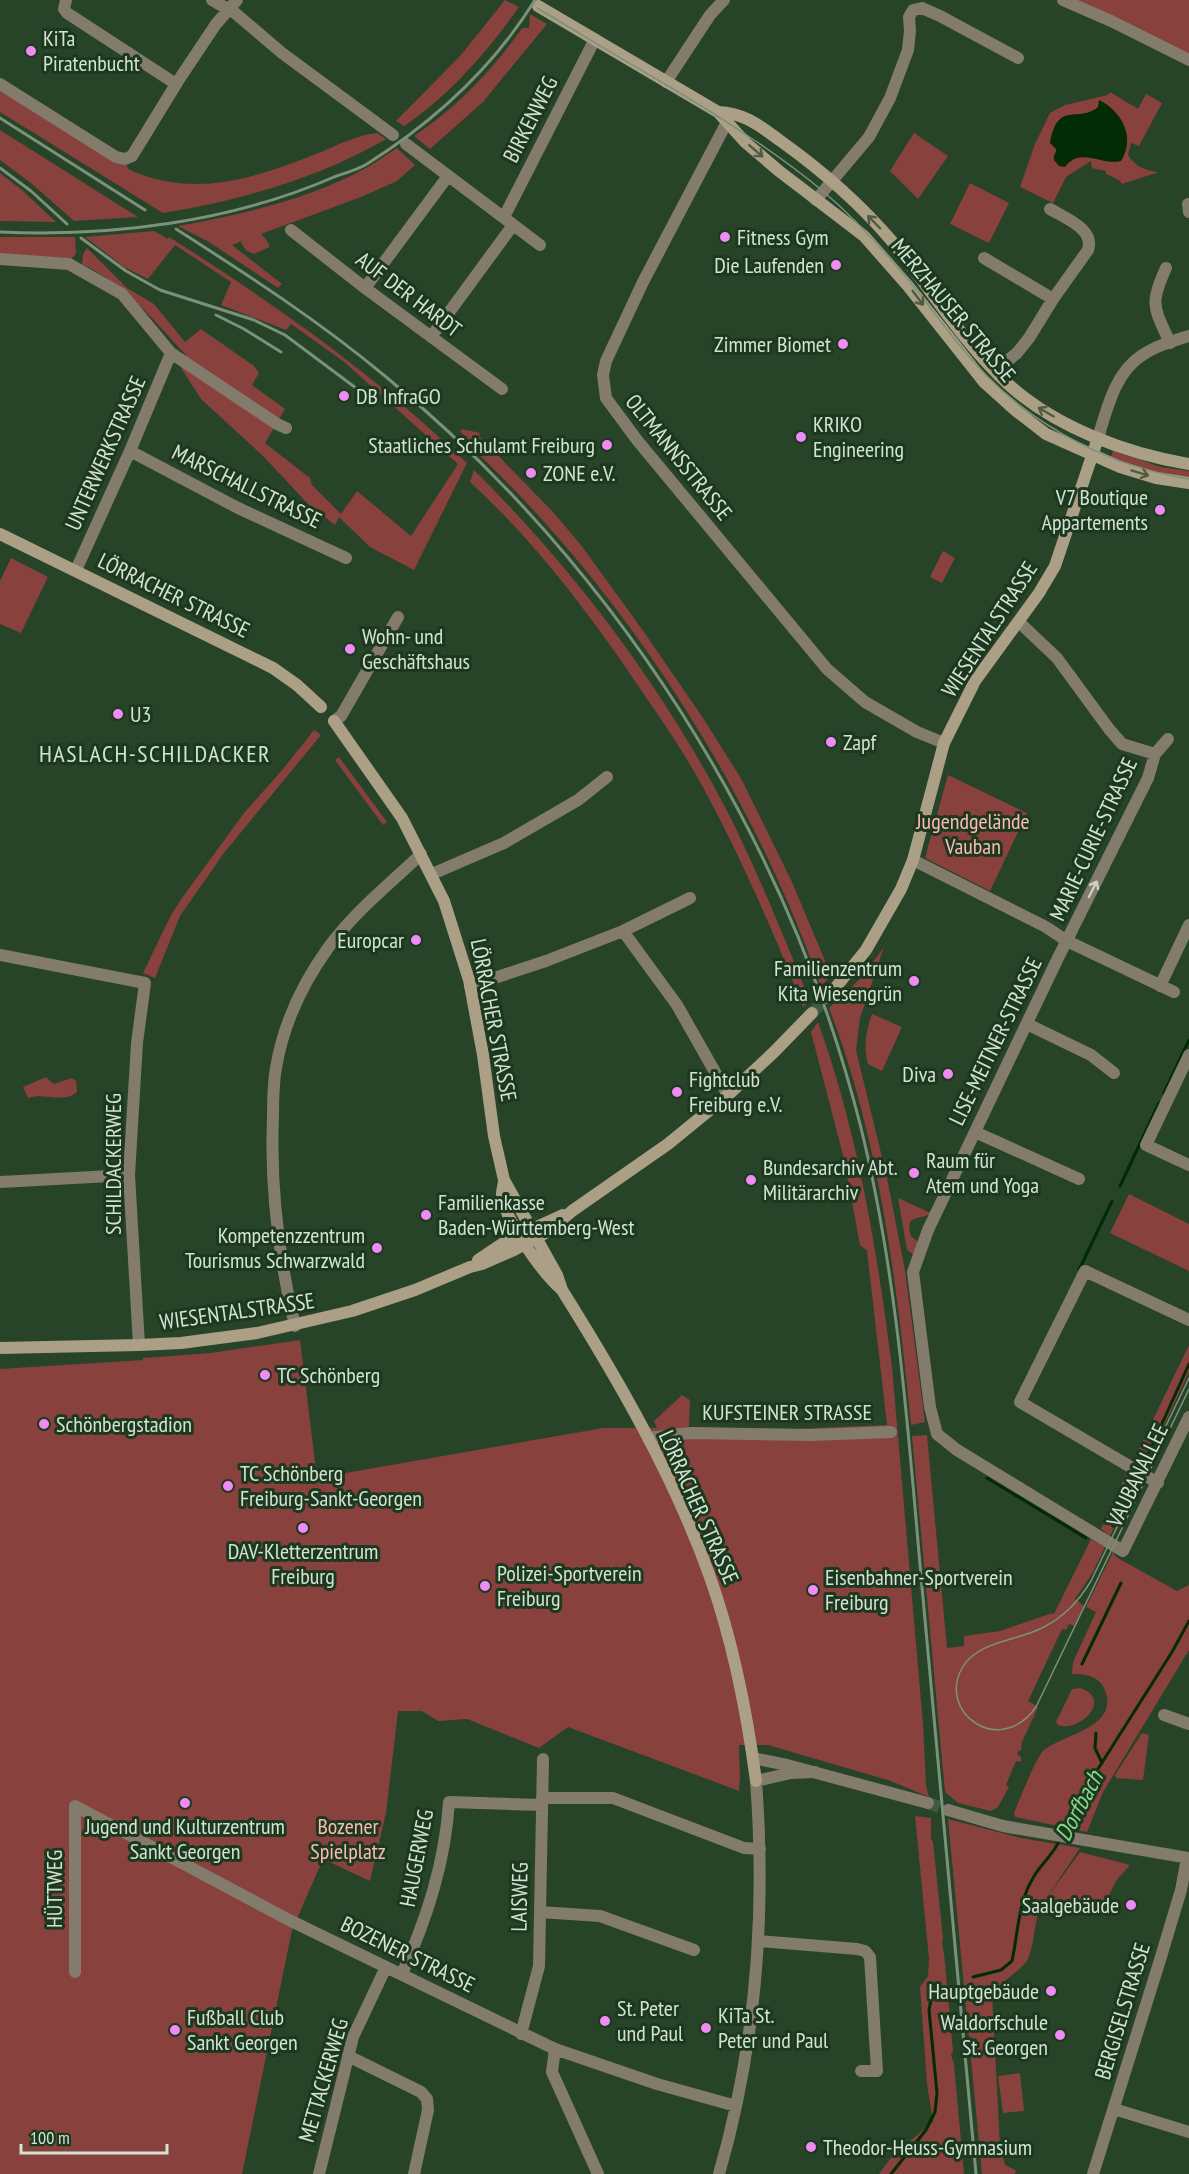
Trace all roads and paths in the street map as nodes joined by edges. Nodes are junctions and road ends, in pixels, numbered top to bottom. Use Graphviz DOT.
graph roads {
  1 [pos="212,0"];
  2 [pos="237,0"];
  3 [pos="724,0"];
  4 [pos="1063,0"];
  5 [pos="65,4"];
  6 [pos="538,6"];
  7 [pos="229,11"];
  8 [pos="595,39"];
  9 [pos="1018,58"];
  10 [pos="1189,60"];
  11 [pos="666,82"];
  12 [pos="0,84"];
  13 [pos="176,84"];
  14 [pos="723,115"];
  15 [pos="393,135"];
  16 [pos="406,144"];
  17 [pos="448,176"];
  18 [pos="832,182"];
  19 [pos="816,200"];
  20 [pos="1050,209"];
  21 [pos="508,221"];
  22 [pos="291,230"];
  23 [pos="540,245"];
  24 [pos="984,258"];
  25 [pos="0,259"];
  26 [pos="1166,268"];
  27 [pos="365,288"];
  28 [pos="1053,299"];
  29 [pos="1189,336"];
  30 [pos="431,337"];
  31 [pos="1170,343"];
  32 [pos="171,353"];
  33 [pos="995,371"];
  34 [pos="502,389"];
  35 [pos="286,428"];
  36 [pos="1098,438"];
  37 [pos="1115,444"];
  38 [pos="130,451"];
  39 [pos="1093,453"];
  40 [pos="1189,464"];
  41 [pos="1189,483"];
  42 [pos="0,534"];
  43 [pos="346,558"];
  44 [pos="76,570"];
  45 [pos="398,617"];
  46 [pos="1019,622"];
  47 [pos="321,707"];
  48 [pos="334,721"];
  49 [pos="1168,739"];
  50 [pos="944,743"];
  51 [pos="1155,754"];
  52 [pos="608,777"];
  53 [pos="421,854"];
  54 [pos="913,860"];
  55 [pos="432,874"];
  56 [pos="690,898"];
  57 [pos="1189,925"];
  58 [pos="623,931"];
  59 [pos="1067,941"];
  60 [pos="0,955"];
  61 [pos="470,986"];
  62 [pos="1160,986"];
  63 [pos="1174,992"];
  64 [pos="827,998"];
  65 [pos="812,1013"];
  66 [pos="1027,1024"];
  67 [pos="1189,1055"];
  68 [pos="1114,1073"];
  69 [pos="728,1095"];
  70 [pos="975,1132"];
  71 [pos="1189,1165"];
  72 [pos="129,1175"];
  73 [pos="1079,1179"];
  74 [pos="504,1180"];
  75 [pos="0,1182"];
  76 [pos="534,1233"];
  77 [pos="522,1239"];
  78 [pos="562,1290"];
  79 [pos="1189,1320"];
  80 [pos="295,1326"];
  81 [pos="139,1345"];
  82 [pos="0,1348"];
  83 [pos="1188,1420"];
  84 [pos="891,1431"];
  85 [pos="648,1438"];
  86 [pos="1158,1483"];
  87 [pos="1123,1551"];
  88 [pos="1164,1715"];
  89 [pos="1189,1724"];
  90 [pos="543,1758"];
  91 [pos="753,1758"];
  92 [pos="815,1772"];
  93 [pos="756,1781"];
  94 [pos="542,1801"];
  95 [pos="928,1803"];
  96 [pos="75,1806"];
  97 [pos="948,1810"];
  98 [pos="760,1849"];
  99 [pos="1188,1858"];
  100 [pos="540,1912"];
  101 [pos="758,1941"];
  102 [pos="694,1950"];
  103 [pos="386,1967"];
  104 [pos="75,1972"];
  105 [pos="402,1974"];
  106 [pos="521,2034"];
  107 [pos="555,2049"];
  108 [pos="348,2056"];
  109 [pos="861,2071"];
  110 [pos="736,2106"];
  111 [pos="1114,2109"];
  112 [pos="1189,2132"];
  113 [pos="319,2174"];
  114 [pos="414,2174"];
  115 [pos="598,2174"];
  116 [pos="719,2174"];
  117 [pos="1093,2174"];
  1 -- 7 [label="street"];
  2 -- 7 [label="street"];
  3 -- 11 [label="street"];
  4 -- 10 [label="street"];
  5 -- 13 [label="street"];
  6 -- 8 [label="main road, MERZHAUSER STRASSE"];
  7 -- 13 [label="street"];
  7 -- 15 [label="street"];
  8 -- 11 [label="main road, MERZHAUSER STRASSE"];
  8 -- 21 [label="street, BIRKENWEG"];
  9 -- 18 [label="street"];
  11 -- 14 [label="main road, MERZHAUSER STRASSE"];
  12 -- 13 [label="street"];
  14 -- 18 [label="main road, MERZHAUSER STRASSE"];
  14 -- 19 [label="main road, MERZHAUSER STRASSE, one-way"];
  14 -- 50 [label="street, OLTMANNSSTRASSE"];
  16 -- 17 [label="street"];
  17 -- 21 [label="street"];
  17 -- 27 [label="street"];
  18 -- 19 [label="street"];
  33 -- 18 [label="main road, MERZHAUSER STRASSE, one-way"];
  19 -- 39 [label="main road, MERZHAUSER STRASSE, one-way"];
  20 -- 28 [label="street, MERZHAUSER STRASSE"];
  21 -- 23 [label="street"];
  21 -- 30 [label="street, BIRKENWEG"];
  22 -- 27 [label="street, AUF DER HARDT"];
  24 -- 28 [label="street"];
  25 -- 32 [label="street"];
  26 -- 31 [label="street"];
  27 -- 30 [label="street, AUF DER HARDT"];
  28 -- 33 [label="street, MERZHAUSER STRASSE"];
  29 -- 31 [label="street"];
  30 -- 34 [label="street, AUF DER HARDT"];
  31 -- 36 [label="street"];
  32 -- 35 [label="street"];
  32 -- 38 [label="street, UNTERWERKSTRASSE"];
  36 -- 33 [label="main road, MERZHAUSER STRASSE, one-way"];
  36 -- 37 [label="main road, MERZHAUSER STRASSE"];
  36 -- 39 [label="main road, WIESENTALSTRASSE"];
  37 -- 39 [label="main road"];
  37 -- 40 [label="main road, MERZHAUSER STRASSE"];
  38 -- 43 [label="street, MARSCHALLSTRASSE"];
  38 -- 44 [label="street, UNTERWERKSTRASSE"];
  39 -- 41 [label="main road, MERZHAUSER STRASSE, one-way"];
  39 -- 46 [label="main road, WIESENTALSTRASSE"];
  42 -- 44 [label="main road, LÖRRACHER STRASSE"];
  44 -- 47 [label="main road, LÖRRACHER STRASSE"];
  45 -- 48 [label="street"];
  46 -- 50 [label="main road, WIESENTALSTRASSE"];
  46 -- 51 [label="street, MARIE-CURIE-STRASSE"];
  48 -- 53 [label="main road, LÖRRACHER STRASSE"];
  49 -- 51 [label="street, MARIE-CURIE-STRASSE"];
  50 -- 54 [label="main road, WIESENTALSTRASSE"];
  59 -- 51 [label="street, MARIE-CURIE-STRASSE, one-way"];
  52 -- 55 [label="street"];
  53 -- 55 [label="main road, LÖRRACHER STRASSE"];
  53 -- 80 [label="street"];
  54 -- 59 [label="street"];
  54 -- 64 [label="main road, WIESENTALSTRASSE"];
  55 -- 61 [label="main road, LÖRRACHER STRASSE"];
  56 -- 58 [label="street"];
  57 -- 62 [label="street"];
  58 -- 61 [label="street"];
  58 -- 69 [label="street"];
  59 -- 62 [label="street"];
  59 -- 66 [label="street, LISE-MEITNER-STRASSE"];
  60 -- 72 [label="street, SCHILDACKERWEG"];
  61 -- 74 [label="main road, LÖRRACHER STRASSE"];
  62 -- 63 [label="street"];
  65 -- 69 [label="main road, WIESENTALSTRASSE"];
  66 -- 68 [label="street"];
  66 -- 70 [label="street, LISE-MEITNER-STRASSE"];
  67 -- 71 [label="street"];
  69 -- 76 [label="main road, WIESENTALSTRASSE"];
  70 -- 73 [label="street"];
  70 -- 87 [label="street, LISE-MEITNER-STRASSE"];
  72 -- 75 [label="street"];
  72 -- 81 [label="street, SCHILDACKERWEG"];
  74 -- 76 [label="main road, LÖRRACHER STRASSE"];
  74 -- 77 [label="main road, LÖRRACHER STRASSE"];
  76 -- 77 [label="main road, WIESENTALSTRASSE"];
  76 -- 78 [label="main road, LÖRRACHER STRASSE"];
  77 -- 78 [label="main road, LÖRRACHER STRASSE"];
  77 -- 80 [label="main road, WIESENTALSTRASSE"];
  78 -- 85 [label="main road, LÖRRACHER STRASSE"];
  79 -- 86 [label="street"];
  80 -- 81 [label="main road, WIESENTALSTRASSE"];
  81 -- 82 [label="main road, WIESENTALSTRASSE"];
  83 -- 86 [label="street, VAUBANALLEE"];
  84 -- 85 [label="street, KUFSTEINER STRASSE"];
  85 -- 91 [label="main road, LÖRRACHER STRASSE"];
  86 -- 87 [label="street, VAUBANALLEE"];
  88 -- 89 [label="street"];
  90 -- 94 [label="street, LAISWEG"];
  91 -- 92 [label="street"];
  91 -- 93 [label="main road, LÖRRACHER STRASSE"];
  92 -- 93 [label="street"];
  92 -- 95 [label="street"];
  93 -- 98 [label="street"];
  94 -- 98 [label="street, HAUGERWEG"];
  94 -- 100 [label="street, LAISWEG"];
  94 -- 105 [label="street, HAUGERWEG"];
  96 -- 103 [label="street, BOZENER STRASSE"];
  96 -- 104 [label="street, HÜTTWEG"];
  97 -- 99 [label="street"];
  98 -- 101 [label="street"];
  99 -- 111 [label="street, BERGISELSTRASSE"];
  100 -- 102 [label="street"];
  100 -- 106 [label="street, LAISWEG"];
  101 -- 109 [label="street"];
  101 -- 110 [label="street"];
  103 -- 105 [label="street, BOZENER STRASSE"];
  103 -- 108 [label="street, METTACKERWEG"];
  105 -- 106 [label="street, BOZENER STRASSE"];
  106 -- 107 [label="street, BOZENER STRASSE"];
  107 -- 110 [label="street, BOZENER STRASSE"];
  107 -- 115 [label="street"];
  108 -- 113 [label="street, METTACKERWEG"];
  108 -- 114 [label="street"];
  110 -- 116 [label="street"];
  111 -- 112 [label="street"];
  111 -- 117 [label="street, BERGISELSTRASSE"];
}
